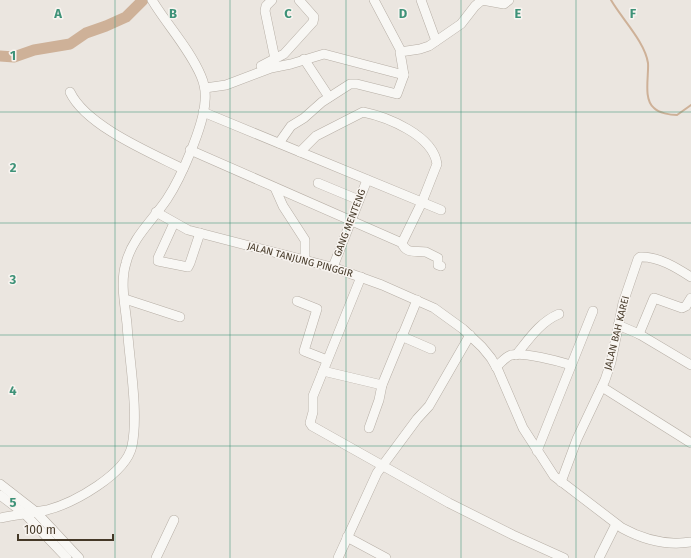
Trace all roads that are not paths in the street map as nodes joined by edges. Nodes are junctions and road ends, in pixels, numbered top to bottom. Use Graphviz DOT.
graph roads {
  1 [pos="272,0"];
  2 [pos="299,0"];
  3 [pos="374,0"];
  4 [pos="421,0"];
  5 [pos="509,0"];
  6 [pos="154,3"];
  7 [pos="436,41"];
  8 [pos="401,51"];
  9 [pos="276,59"];
  10 [pos="304,59"];
  11 [pos="404,75"];
  12 [pos="204,86"];
  13 [pos="70,92"];
  14 [pos="329,97"];
  15 [pos="203,112"];
  16 [pos="279,143"];
  17 [pos="190,150"];
  18 [pos="300,152"];
  19 [pos="183,169"];
  20 [pos="367,180"];
  21 [pos="318,183"];
  22 [pos="276,188"];
  23 [pos="359,200"];
  24 [pos="422,202"];
  25 [pos="441,210"];
  26 [pos="156,212"];
  27 [pos="351,220"];
  28 [pos="174,223"];
  29 [pos="200,234"];
  30 [pos="402,243"];
  31 [pos="305,260"];
  32 [pos="441,266"];
  33 [pos="333,267"];
  34 [pos="361,277"];
  35 [pos="691,277"];
  36 [pos="691,298"];
  37 [pos="125,299"];
  38 [pos="417,300"];
  39 [pos="297,302"];
  40 [pos="593,311"];
  41 [pos="559,314"];
  42 [pos="180,317"];
  43 [pos="618,325"];
  44 [pos="639,334"];
  45 [pos="470,335"];
  46 [pos="401,336"];
  47 [pos="431,349"];
  48 [pos="516,355"];
  49 [pos="328,360"];
  50 [pos="571,365"];
  51 [pos="691,365"];
  52 [pos="496,367"];
  53 [pos="323,371"];
  54 [pos="382,385"];
  55 [pos="602,386"];
  56 [pos="369,428"];
  57 [pos="691,443"];
  58 [pos="537,451"];
  59 [pos="382,465"];
  60 [pos="561,482"];
  61 [pos="0,484"];
  62 [pos="0,495"];
  63 [pos="36,512"];
  64 [pos="25,514"];
  65 [pos="0,518"];
  66 [pos="174,520"];
  67 [pos="616,524"];
  68 [pos="347,537"];
  69 [pos="690,542"];
  70 [pos="67,558"];
  71 [pos="79,558"];
  72 [pos="156,558"];
  73 [pos="338,558"];
  74 [pos="386,558"];
  75 [pos="564,558"];
  76 [pos="599,558"];
  1 -- 9 [label="street"];
  2 -- 9 [label="street"];
  3 -- 8 [label="street"];
  4 -- 7 [label="street"];
  5 -- 7 [label="street"];
  6 -- 12 [label="street"];
  7 -- 8 [label="street"];
  8 -- 11 [label="street"];
  9 -- 12 [label="street"];
  10 -- 11 [label="street"];
  10 -- 12 [label="street"];
  10 -- 14 [label="street"];
  11 -- 14 [label="street"];
  12 -- 15 [label="street"];
  13 -- 19 [label="street"];
  14 -- 16 [label="street"];
  15 -- 16 [label="street"];
  15 -- 17 [label="street"];
  16 -- 18 [label="street"];
  17 -- 19 [label="street"];
  17 -- 22 [label="street"];
  18 -- 20 [label="street"];
  18 -- 24 [label="street"];
  19 -- 26 [label="street"];
  20 -- 23 [label="street, GANG MENTENG"];
  20 -- 24 [label="street"];
  21 -- 23 [label="street"];
  22 -- 27 [label="street"];
  22 -- 31 [label="street"];
  23 -- 27 [label="street, GANG MENTENG"];
  24 -- 25 [label="street"];
  24 -- 30 [label="street"];
  26 -- 28 [label="street, JALAN TANJUNG PINGGIR"];
  26 -- 37 [label="street"];
  27 -- 30 [label="street"];
  27 -- 33 [label="street, GANG MENTENG"];
  28 -- 29 [label="street, JALAN TANJUNG PINGGIR"];
  28 -- 29 [label="street"];
  29 -- 31 [label="street, JALAN TANJUNG PINGGIR"];
  30 -- 32 [label="street"];
  31 -- 33 [label="street, JALAN TANJUNG PINGGIR"];
  33 -- 34 [label="street, JALAN TANJUNG PINGGIR"];
  34 -- 38 [label="street, JALAN TANJUNG PINGGIR"];
  34 -- 49 [label="street"];
  35 -- 43 [label="street, JALAN BAH KAREI"];
  36 -- 44 [label="street"];
  37 -- 42 [label="street"];
  37 -- 63 [label="street"];
  38 -- 45 [label="street, JALAN TANJUNG PINGGIR"];
  38 -- 46 [label="street"];
  39 -- 49 [label="street"];
  40 -- 50 [label="street"];
  41 -- 48 [label="street"];
  43 -- 44 [label="street"];
  43 -- 55 [label="street, JALAN BAH KAREI"];
  44 -- 51 [label="street"];
  45 -- 52 [label="street, JALAN TANJUNG PINGGIR"];
  45 -- 59 [label="street"];
  46 -- 47 [label="street"];
  46 -- 54 [label="street"];
  48 -- 50 [label="street"];
  48 -- 52 [label="street"];
  49 -- 53 [label="street"];
  50 -- 58 [label="street"];
  52 -- 58 [label="street, JALAN TANJUNG PINGGIR"];
  53 -- 54 [label="street"];
  53 -- 59 [label="street"];
  54 -- 56 [label="street"];
  55 -- 57 [label="street"];
  55 -- 60 [label="street, JALAN BAH KAREI"];
  58 -- 60 [label="street, JALAN TANJUNG PINGGIR"];
  59 -- 68 [label="street"];
  59 -- 75 [label="street"];
  60 -- 67 [label="street, JALAN TANJUNG PINGGIR"];
  61 -- 63 [label="street"];
  62 -- 64 [label="street"];
  63 -- 64 [label="street"];
  63 -- 71 [label="street"];
  64 -- 65 [label="street"];
  64 -- 70 [label="street"];
  66 -- 72 [label="street"];
  67 -- 69 [label="street, JALAN TANJUNG PINGGIR"];
  67 -- 76 [label="street"];
  68 -- 73 [label="street"];
  68 -- 74 [label="street"];
}
